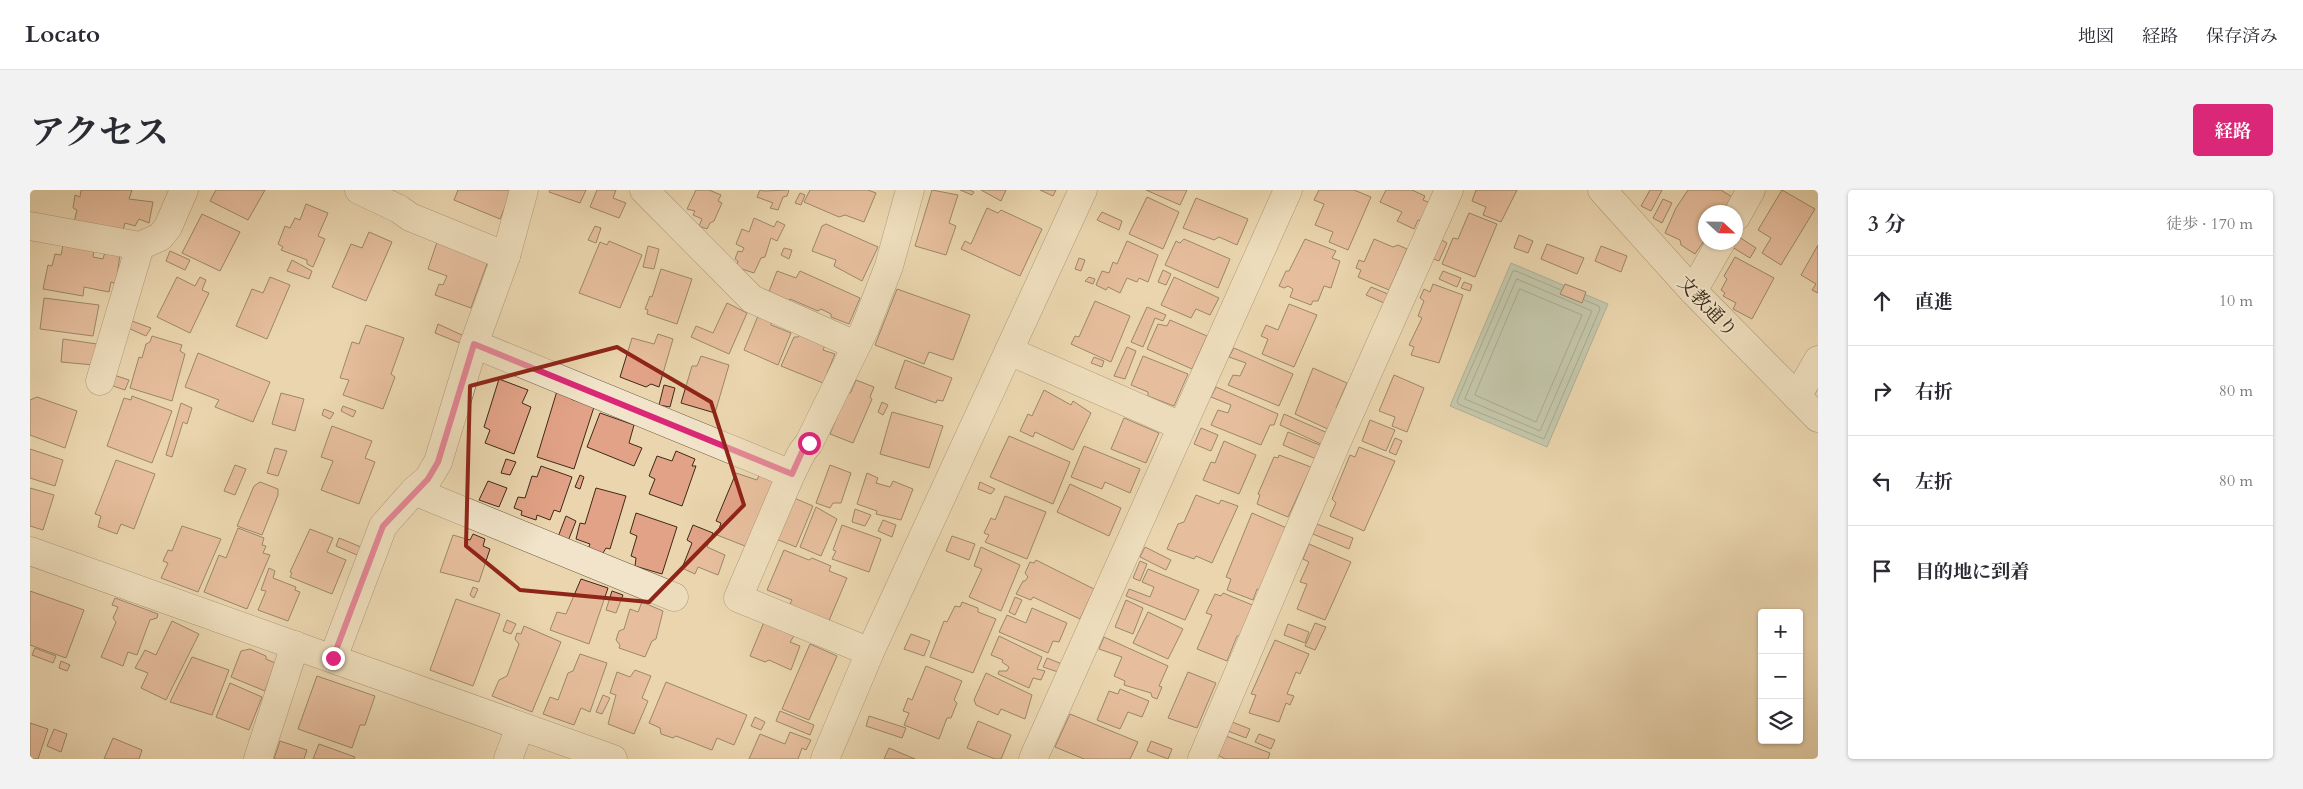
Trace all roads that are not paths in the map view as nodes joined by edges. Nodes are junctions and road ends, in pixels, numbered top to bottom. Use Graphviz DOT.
graph roads {
  1 [pos="184,190"];
  2 [pos="359,190"];
  3 [pos="524,190"];
  4 [pos="644,190"];
  5 [pos="910,190"];
  6 [pos="1083,190"];
  7 [pos="1288,190"];
  8 [pos="1449,190"];
  9 [pos="1602,190"];
  10 [pos="1751,190"];
  11 [pos="1743,205"];
  12 [pos="30,226"];
  13 [pos="140,246"];
  14 [pos="1716,250"];
  15 [pos="506,256"];
  16 [pos="1693,291"];
  17 [pos="474,344"];
  18 [pos="856,345"];
  19 [pos="1009,351"];
  20 [pos="1818,360"];
  21 [pos="100,381"];
  22 [pos="1796,397"];
  23 [pos="1818,418"];
  24 [pos="1181,426"];
  25 [pos="792,474"];
  26 [pos="414,492"];
  27 [pos="30,551"];
  28 [pos="674,597"];
  29 [pos="295,645"];
  30 [pos="870,652"];
  31 [pos="333,658"];
  32 [pos="520,727"];
  33 [pos="258,759"];
  34 [pos="508,759"];
  35 [pos="613,759"];
  36 [pos="825,759"];
  37 [pos="1033,759"];
  38 [pos="1202,759"];
  1 -- 13 [label="street"];
  2 -- 15 [label="street"];
  3 -- 15 [label="street"];
  4 -- 18 [label="street"];
  5 -- 18 [label="street"];
  6 -- 19 [label="street"];
  7 -- 24 [label="street"];
  8 -- 38 [label="street"];
  9 -- 16 [label="street, 文教通り"];
  10 -- 11 [label="street"];
  12 -- 13 [label="street"];
  13 -- 21 [label="street"];
  14 -- 16 [label="street"];
  15 -- 17 [label="street"];
  16 -- 22 [label="street, 文教通り"];
  17 -- 25 [label="street"];
  17 -- 26 [label="street"];
  18 -- 25 [label="street"];
  19 -- 24 [label="street"];
  19 -- 30 [label="street"];
  20 -- 22 [label="street"];
  22 -- 23 [label="street, 文教通り"];
  24 -- 37 [label="street"];
  25 -- 30 [label="street"];
  26 -- 28 [label="street"];
  26 -- 31 [label="street"];
  27 -- 29 [label="street"];
  29 -- 31 [label="street"];
  29 -- 33 [label="street"];
  30 -- 36 [label="street"];
  31 -- 32 [label="street"];
  32 -- 34 [label="street"];
  32 -- 35 [label="street"];
}
